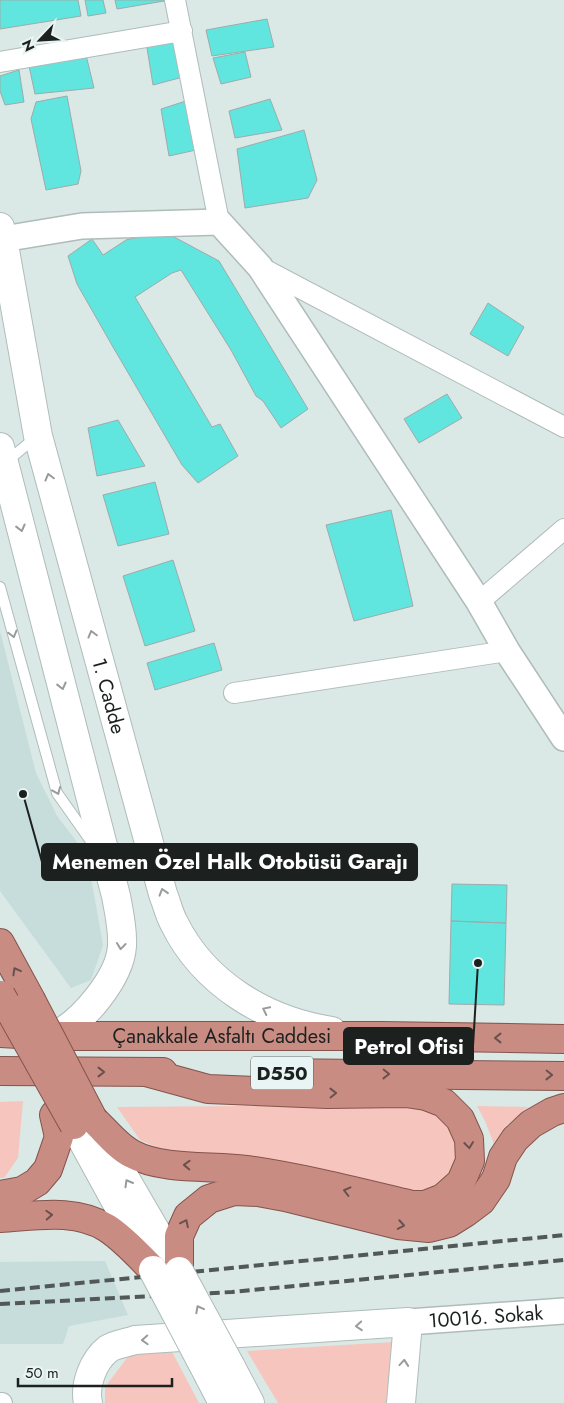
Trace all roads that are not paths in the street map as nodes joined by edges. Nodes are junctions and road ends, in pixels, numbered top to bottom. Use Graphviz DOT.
graph roads {
  1 [pos="175,0"];
  2 [pos="182,31"];
  3 [pos="0,62"];
  4 [pos="219,222"];
  5 [pos="2,233"];
  6 [pos="260,267"];
  7 [pos="5,271"];
  8 [pos="564,426"];
  9 [pos="38,436"];
  10 [pos="1,462"];
  11 [pos="564,529"];
  12 [pos="0,587"];
  13 [pos="479,602"];
  14 [pos="508,651"];
  15 [pos="234,693"];
  16 [pos="564,738"];
  17 [pos="108,864"];
  18 [pos="0,943"];
  19 [pos="0,994"];
  20 [pos="0,1033"];
  21 [pos="54,1036"];
  22 [pos="381,1036"];
  23 [pos="564,1039"];
  24 [pos="0,1071"];
  25 [pos="146,1072"];
  26 [pos="564,1076"];
  27 [pos="564,1108"];
  28 [pos="74,1120"];
  29 [pos="0,1195"];
  30 [pos="0,1218"];
  31 [pos="166,1270"];
  32 [pos="564,1311"];
  33 [pos="408,1322"];
  34 [pos="220,1372"];
  35 [pos="88,1403"];
  36 [pos="223,1403"];
  37 [pos="250,1403"];
  38 [pos="401,1403"];
  1 -- 2 [label="street"];
  2 -- 3 [label="street"];
  2 -- 4 [label="street"];
  4 -- 5 [label="street"];
  4 -- 6 [label="street"];
  5 -- 7 [label="main road, 1. Cadde"];
  6 -- 8 [label="street"];
  6 -- 13 [label="street"];
  7 -- 9 [label="main road, 1. Cadde"];
  9 -- 10 [label="lane"];
  22 -- 9 [label="main road, 1. Cadde, one-way"];
  10 -- 17 [label="main road, one-way"];
  11 -- 13 [label="street"];
  12 -- 17 [label="lane, one-way"];
  13 -- 14 [label="street"];
  14 -- 15 [label="street"];
  14 -- 16 [label="street"];
  17 -- 21 [label="main road, one-way"];
  28 -- 18 [label="highway, one-way, bridge"];
  19 -- 28 [label="highway, bridge"];
  20 -- 21 [label="highway, Çanakkale Asfaltı Caddesi / D550"];
  21 -- 22 [label="highway, Çanakkale Asfaltı Caddesi / D550"];
  23 -- 22 [label="highway, Çanakkale Asfaltı Caddesi / D550, one-way"];
  24 -- 25 [label="highway, Çanakkale Asfaltı Caddesi / D550, one-way"];
  25 -- 26 [label="highway, Çanakkale Asfaltı Caddesi / D550, one-way"];
  25 -- 28 [label="highway, one-way"];
  31 -- 27 [label="highway, one-way"];
  28 -- 29 [label="highway"];
  28 -- 31 [label="main road"];
  30 -- 31 [label="highway, one-way"];
  31 -- 34 [label="main road, bridge"];
  32 -- 33 [label="street, 10016. Sokak"];
  33 -- 35 [label="main road, one-way"];
  38 -- 33 [label="main road, one-way"];
  34 -- 36 [label="main road"];
  34 -- 37 [label="main road"];
}
